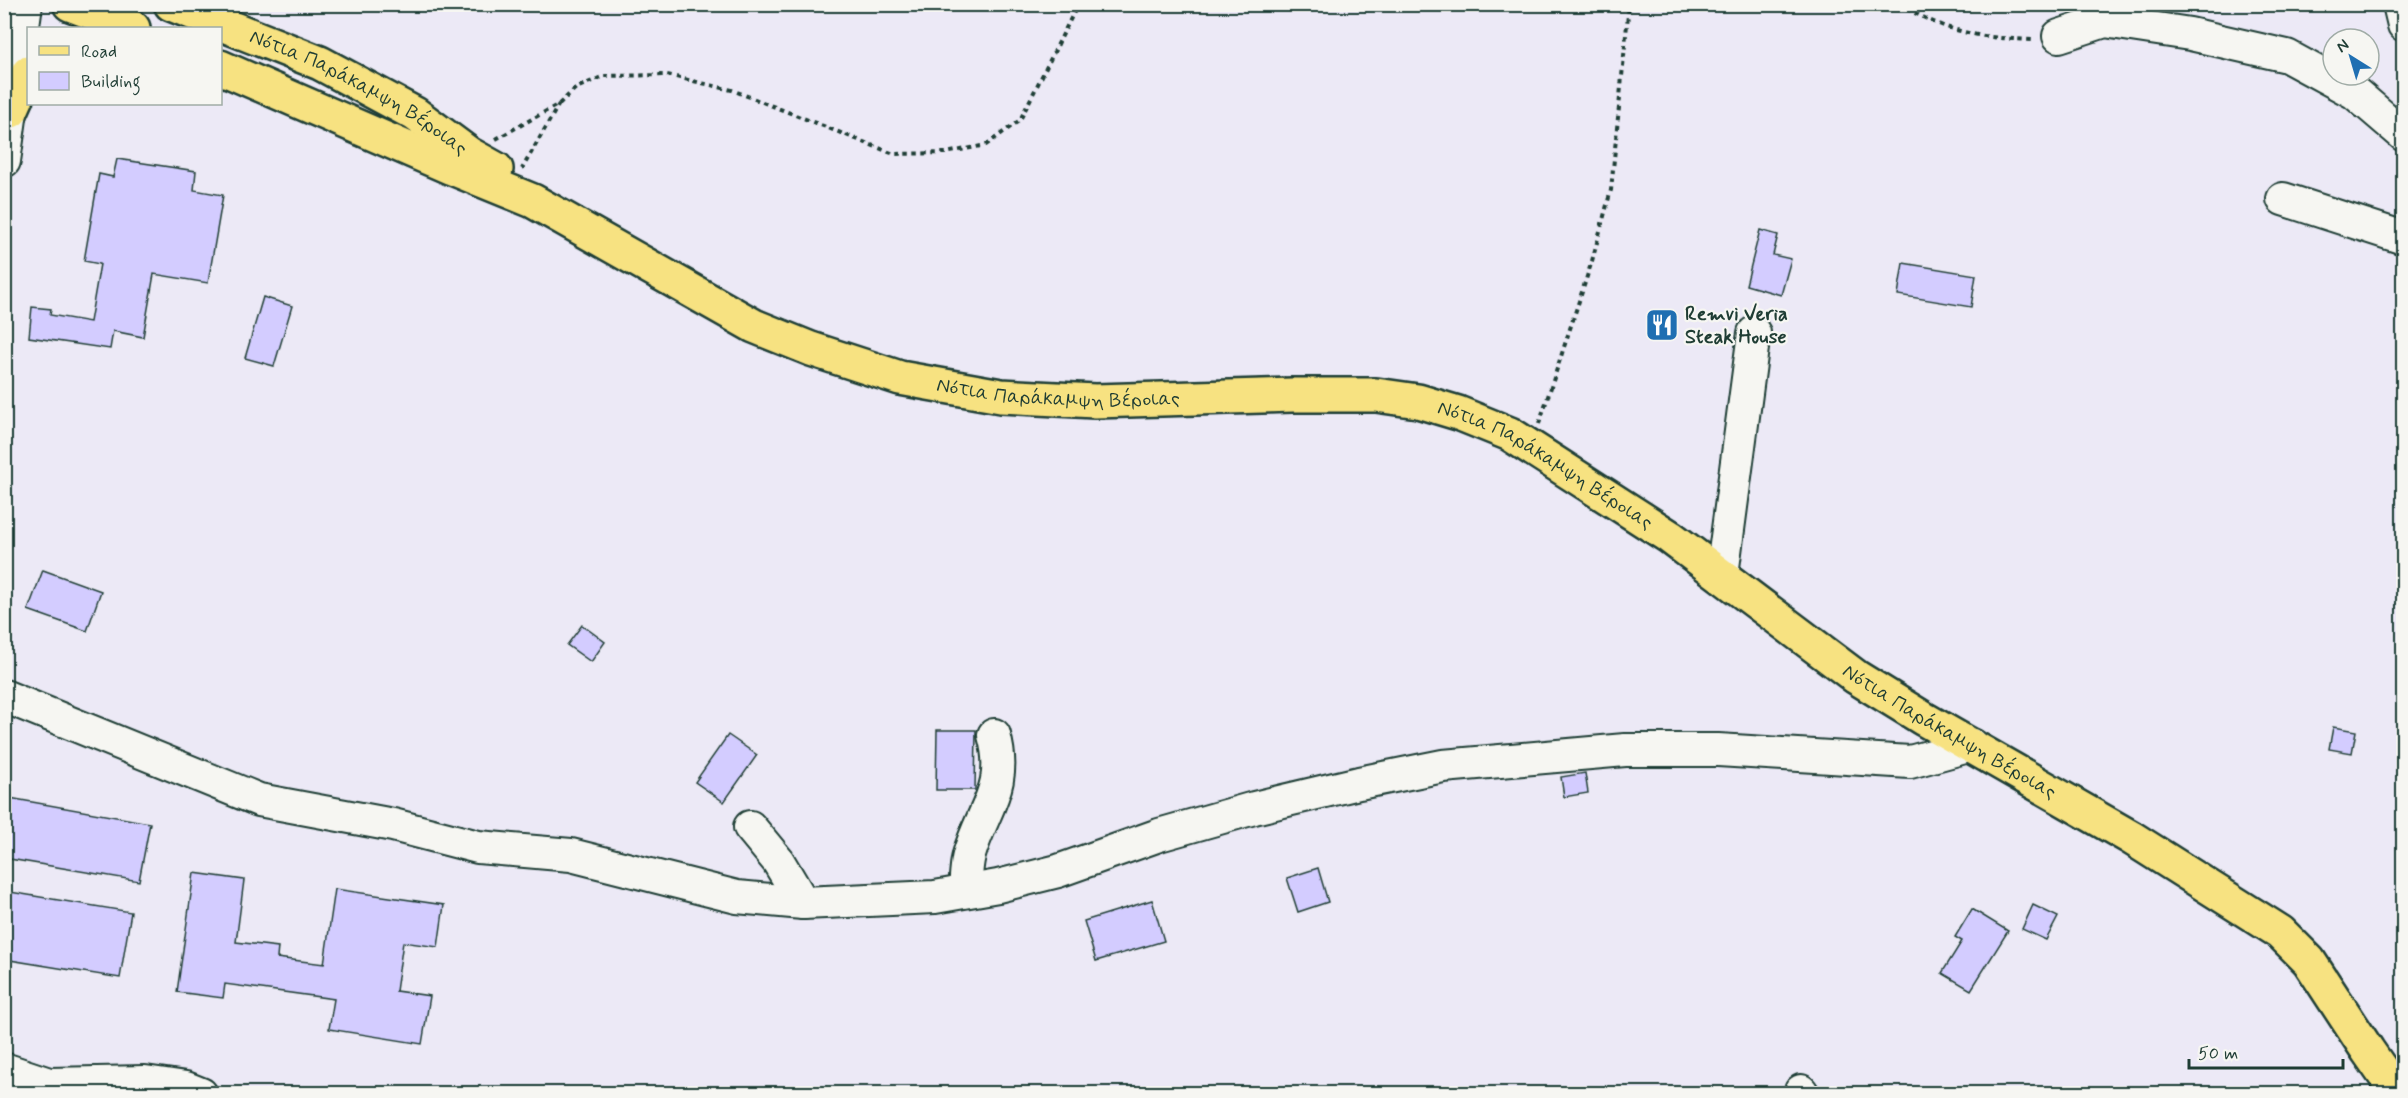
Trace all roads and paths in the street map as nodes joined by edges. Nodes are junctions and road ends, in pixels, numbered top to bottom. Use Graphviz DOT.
graph roads {
  1 [pos="26,4"];
  2 [pos="70,4"];
  3 [pos="171,4"];
  4 [pos="1078,4"];
  5 [pos="1629,4"];
  6 [pos="1899,4"];
  7 [pos="2399,4"];
  8 [pos="2403,25"];
  9 [pos="120,27"];
  10 [pos="2059,36"];
  11 [pos="222,68"];
  12 [pos="27,75"];
  13 [pos="559,104"];
  14 [pos="11,111"];
  15 [pos="2403,135"];
  16 [pos="469,154"];
  17 [pos="4,161"];
  18 [pos="525,190"];
  19 [pos="2283,199"];
  20 [pos="2403,238"];
  21 [pos="1754,333"];
  22 [pos="1531,447"];
  23 [pos="1722,575"];
  24 [pos="4,696"];
  25 [pos="994,735"];
  26 [pos="1972,745"];
  27 [pos="750,827"];
  28 [pos="965,891"];
  29 [pos="803,903"];
  30 [pos="4,1069"];
  31 [pos="201,1094"];
  32 [pos="2398,1094"];
  1 -- 14 [label="street"];
  2 -- 9 [label="main road"];
  3 -- 16 [label="main road, Νότια Παράκαμψη Βέροιας"];
  4 -- 13 [label="path"];
  5 -- 22 [label="path"];
  6 -- 10 [label="path"];
  7 -- 8 [label="street"];
  10 -- 15 [label="street"];
  11 -- 18 [label="main road, Νότια Παράκαμψη Βέροιας"];
  12 -- 14 [label="main road"];
  13 -- 16 [label="path"];
  13 -- 18 [label="path"];
  14 -- 17 [label="street"];
  16 -- 18 [label="main road, Νότια Παράκαμψη Βέροιας"];
  18 -- 22 [label="main road, Νότια Παράκαμψη Βέροιας"];
  19 -- 20 [label="street"];
  21 -- 23 [label="street"];
  22 -- 23 [label="main road, Νότια Παράκαμψη Βέροιας"];
  23 -- 26 [label="main road, Νότια Παράκαμψη Βέροιας"];
  24 -- 29 [label="street"];
  25 -- 28 [label="street"];
  26 -- 28 [label="street"];
  26 -- 32 [label="main road, Νότια Παράκαμψη Βέροιας"];
  27 -- 29 [label="street"];
  28 -- 29 [label="street"];
  30 -- 31 [label="street"];
}
